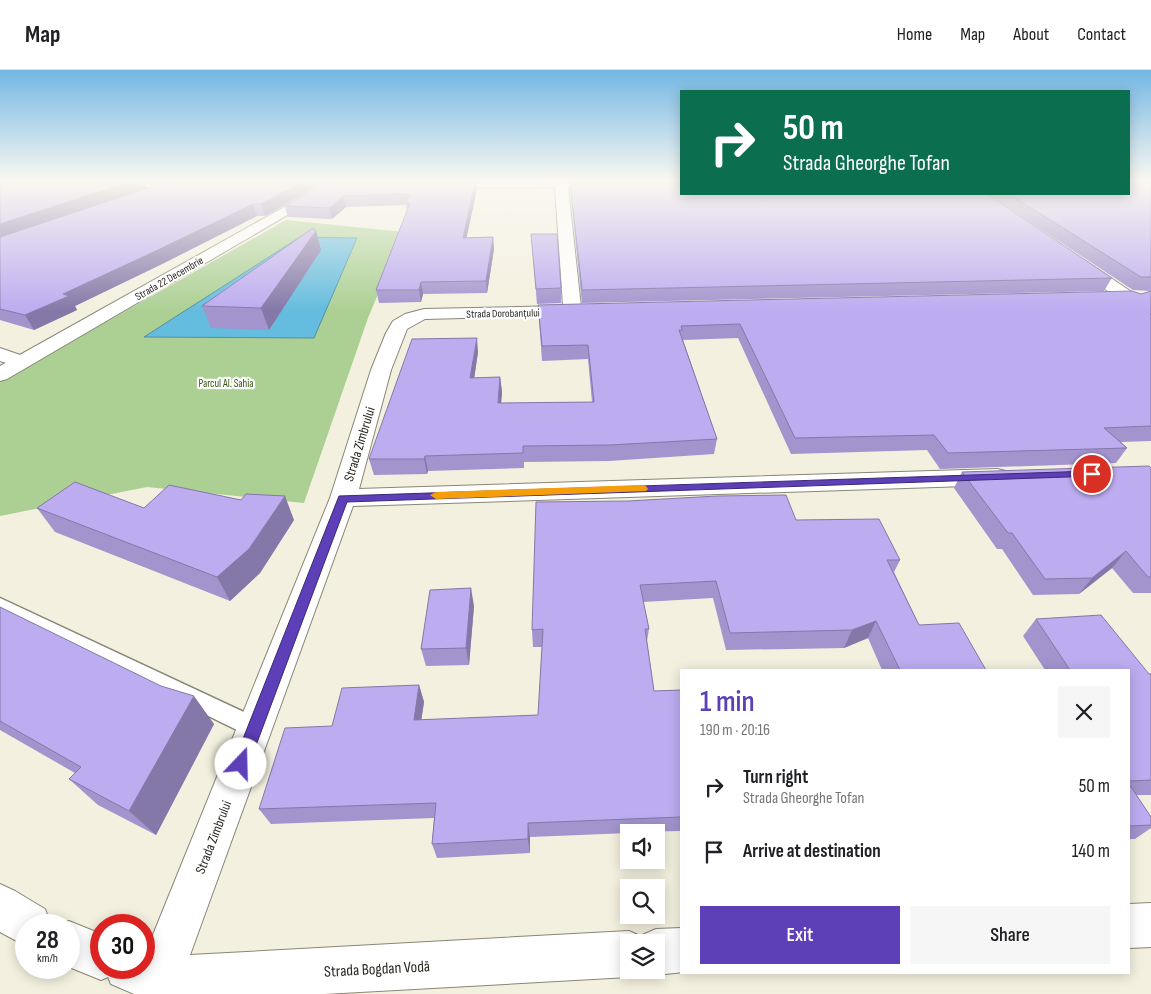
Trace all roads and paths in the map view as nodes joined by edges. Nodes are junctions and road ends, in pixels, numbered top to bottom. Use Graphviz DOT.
graph roads {
  1 [pos="267,225"];
  2 [pos="565,225"];
  3 [pos="1065,254"];
  4 [pos="1130,298"];
  5 [pos="1151,298"];
  6 [pos="1100,299"];
  7 [pos="592,310"];
  8 [pos="572,311"];
  9 [pos="1151,313"];
  10 [pos="424,314"];
  11 [pos="0,354"];
  12 [pos="22,362"];
  13 [pos="0,375"];
  14 [pos="1021,476"];
  15 [pos="343,498"];
  16 [pos="0,605"];
  17 [pos="255,728"];
  18 [pos="0,906"];
  19 [pos="15,916"];
  20 [pos="1151,925"];
  21 [pos="1130,926"];
  22 [pos="155,948"];
  23 [pos="680,951"];
  24 [pos="665,952"];
  25 [pos="620,954"];
  26 [pos="155,974"];
  1 -- 12 [label="street, Strada 22 Decembrie"];
  2 -- 8 [label="street"];
  3 -- 4 [label="street"];
  4 -- 5 [label="street"];
  4 -- 6 [label="street"];
  4 -- 9 [label="street"];
  7 -- 8 [label="street, Strada Dorobanțului"];
  8 -- 10 [label="street, Strada Dorobanțului"];
  10 -- 15 [label="street, Strada Zimbrului"];
  11 -- 12 [label="street"];
  12 -- 13 [label="street, Strada 22 Decembrie"];
  14 -- 15 [label="street"];
  15 -- 17 [label="street, Strada Zimbrului"];
  16 -- 17 [label="lane"];
  17 -- 22 [label="street, Strada Zimbrului"];
  18 -- 19 [label="street"];
  20 -- 21 [label="street"];
  23 -- 24 [label="street"];
  25 -- 26 [label="street, Strada Bogdan Vodă"];
}
